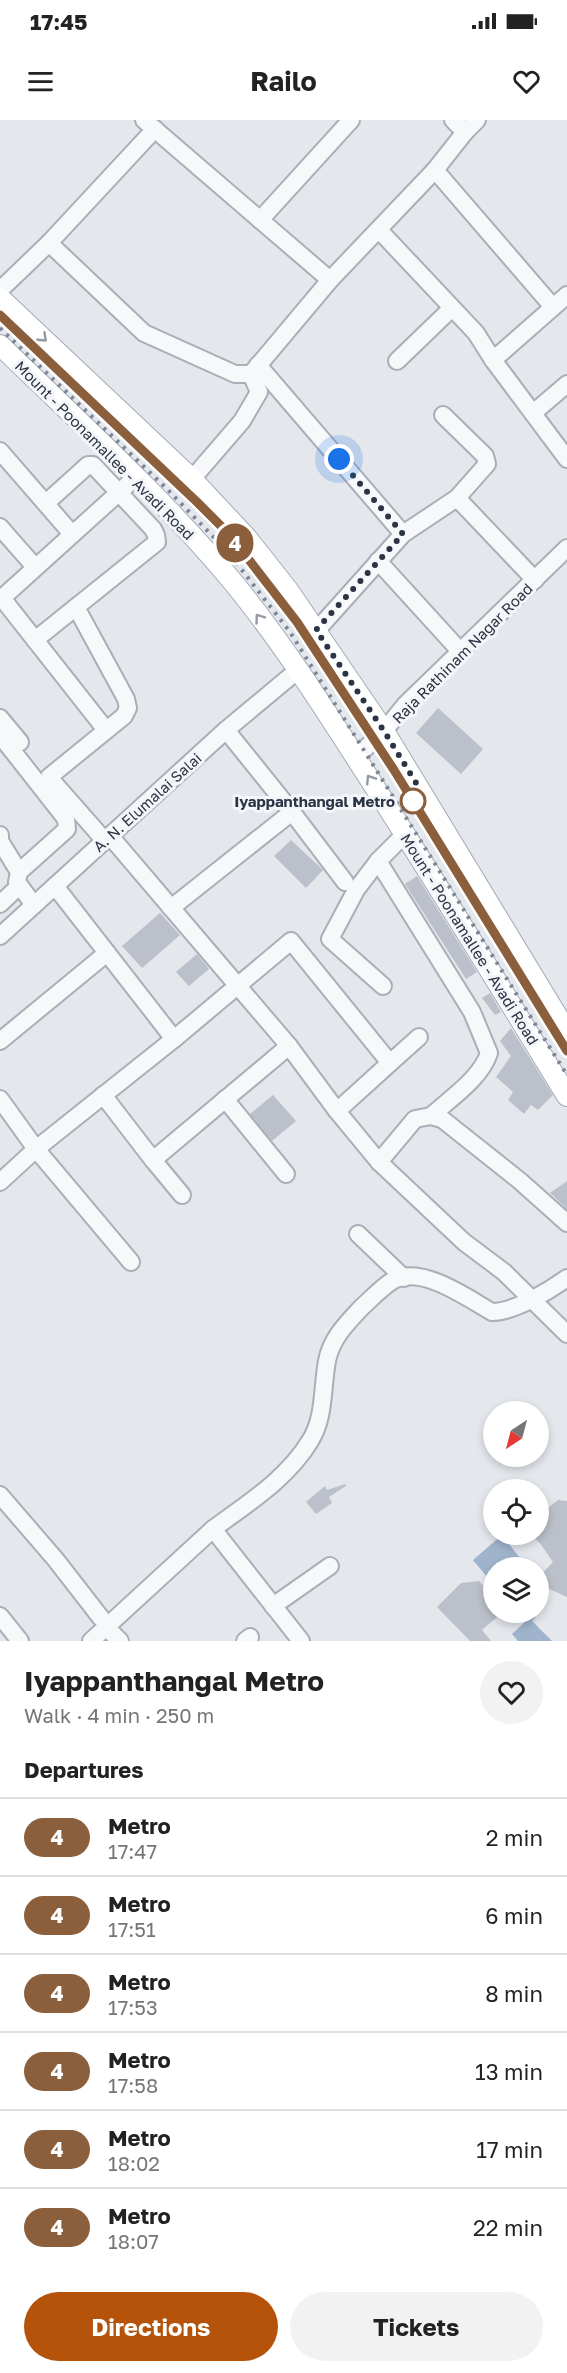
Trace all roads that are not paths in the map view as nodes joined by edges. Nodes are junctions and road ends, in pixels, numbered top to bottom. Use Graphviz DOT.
graph roads {
  1 [pos="351,120"];
  2 [pos="149,124"];
  3 [pos="465,124"];
  4 [pos="435,170"];
  5 [pos="260,220"];
  6 [pos="379,230"];
  7 [pos="48,243"];
  8 [pos="330,279"];
  9 [pos="0,290"];
  10 [pos="567,295"];
  11 [pos="0,298"];
  12 [pos="553,307"];
  13 [pos="452,308"];
  14 [pos="0,345"];
  15 [pos="493,360"];
  16 [pos="397,361"];
  17 [pos="254,370"];
  18 [pos="567,384"];
  19 [pos="532,413"];
  20 [pos="443,415"];
  21 [pos="0,451"];
  22 [pos="567,459"];
  23 [pos="136,477"];
  24 [pos="192,479"];
  25 [pos="119,492"];
  26 [pos="457,498"];
  27 [pos="46,503"];
  28 [pos="0,527"];
  29 [pos="72,534"];
  30 [pos="403,534"];
  31 [pos="567,548"];
  32 [pos="378,561"];
  33 [pos="35,567"];
  34 [pos="535,579"];
  35 [pos="0,598"];
  36 [pos="76,607"];
  37 [pos="316,630"];
  38 [pos="35,640"];
  39 [pos="460,651"];
  40 [pos="298,670"];
  41 [pos="0,718"];
  42 [pos="106,730"];
  43 [pos="225,730"];
  44 [pos="384,731"];
  45 [pos="0,735"];
  46 [pos="356,757"];
  47 [pos="49,777"];
  48 [pos="292,812"];
  49 [pos="405,834"];
  50 [pos="0,835"];
  51 [pos="107,838"];
  52 [pos="0,841"];
  53 [pos="378,861"];
  54 [pos="19,879"];
  55 [pos="345,882"];
  56 [pos="55,886"];
  57 [pos="0,904"];
  58 [pos="34,905"];
  59 [pos="171,908"];
  60 [pos="0,936"];
  61 [pos="107,953"];
  62 [pos="237,985"];
  63 [pos="383,986"];
  64 [pos="567,1032"];
  65 [pos="419,1037"];
  66 [pos="174,1039"];
  67 [pos="0,1041"];
  68 [pos="289,1046"];
  69 [pos="390,1063"];
  70 [pos="104,1095"];
  71 [pos="567,1096"];
  72 [pos="0,1099"];
  73 [pos="225,1099"];
  74 [pos="337,1111"];
  75 [pos="431,1116"];
  76 [pos="36,1149"];
  77 [pos="153,1160"];
  78 [pos="379,1162"];
  79 [pos="286,1174"];
  80 [pos="0,1182"];
  81 [pos="182,1195"];
  82 [pos="567,1223"];
  83 [pos="358,1234"];
  84 [pos="131,1262"];
  85 [pos="404,1278"];
  86 [pos="567,1278"];
  87 [pos="531,1299"];
  88 [pos="567,1334"];
  89 [pos="0,1495"];
  90 [pos="213,1529"];
  91 [pos="330,1566"];
  92 [pos="273,1606"];
  93 [pos="0,1616"];
  94 [pos="104,1623"];
  95 [pos="20,1641"];
  96 [pos="91,1641"];
  97 [pos="120,1641"];
  98 [pos="301,1641"];
  1 -- 5 [label="street"];
  2 -- 5 [label="street"];
  2 -- 7 [label="street"];
  3 -- 4 [label="street"];
  4 -- 6 [label="street"];
  4 -- 12 [label="street"];
  5 -- 8 [label="street"];
  6 -- 8 [label="street"];
  6 -- 13 [label="street"];
  7 -- 9 [label="street"];
  7 -- 17 [label="street"];
  8 -- 17 [label="street"];
  10 -- 12 [label="street"];
  11 -- 24 [label="main road, one-way"];
  12 -- 15 [label="street"];
  13 -- 15 [label="street"];
  13 -- 16 [label="street"];
  14 -- 23 [label="main road, Mount - Poonamallee - Avadi Road"];
  15 -- 19 [label="street"];
  17 -- 24 [label="street"];
  17 -- 30 [label="street"];
  18 -- 19 [label="street"];
  19 -- 22 [label="street"];
  20 -- 26 [label="street"];
  21 -- 27 [label="street"];
  23 -- 25 [label="street"];
  40 -- 23 [label="main road, Mount - Poonamallee - Avadi Road, one-way"];
  24 -- 37 [label="main road"];
  25 -- 27 [label="street"];
  25 -- 29 [label="street"];
  25 -- 36 [label="street"];
  26 -- 30 [label="street"];
  26 -- 34 [label="street"];
  27 -- 29 [label="street"];
  28 -- 33 [label="street"];
  29 -- 33 [label="street"];
  30 -- 32 [label="street"];
  31 -- 34 [label="street, Raja Rathinam Nagar Road"];
  32 -- 37 [label="street"];
  32 -- 39 [label="street"];
  33 -- 35 [label="street"];
  34 -- 39 [label="street, Raja Rathinam Nagar Road"];
  35 -- 38 [label="street"];
  36 -- 38 [label="street"];
  36 -- 42 [label="street"];
  37 -- 44 [label="main road"];
  38 -- 42 [label="street"];
  39 -- 44 [label="street, Raja Rathinam Nagar Road"];
  40 -- 43 [label="street, A. N. Elumalai Salai"];
  40 -- 46 [label="main road, Mount - Poonamallee - Avadi Road"];
  41 -- 47 [label="street"];
  42 -- 47 [label="street"];
  43 -- 48 [label="street"];
  43 -- 51 [label="street, A. N. Elumalai Salai"];
  44 -- 46 [label="street, Raja Rathinam Nagar Road"];
  44 -- 64 [label="main road"];
  45 -- 54 [label="street"];
  49 -- 46 [label="main road, Mount - Poonamallee - Avadi Road, one-way"];
  47 -- 51 [label="street"];
  48 -- 55 [label="street"];
  48 -- 59 [label="street"];
  49 -- 53 [label="street"];
  49 -- 71 [label="main road, Mount - Poonamallee - Avadi Road"];
  50 -- 52 [label="street"];
  51 -- 56 [label="street, A. N. Elumalai Salai"];
  51 -- 59 [label="street"];
  52 -- 54 [label="street"];
  53 -- 63 [label="street"];
  53 -- 75 [label="street"];
  54 -- 57 [label="street"];
  54 -- 58 [label="street"];
  56 -- 58 [label="street, A. N. Elumalai Salai"];
  56 -- 61 [label="street"];
  58 -- 60 [label="street, A. N. Elumalai Salai"];
  59 -- 62 [label="street"];
  61 -- 66 [label="street"];
  61 -- 67 [label="street"];
  62 -- 66 [label="street"];
  62 -- 68 [label="street"];
  62 -- 69 [label="street"];
  65 -- 69 [label="street"];
  66 -- 70 [label="street"];
  68 -- 73 [label="street"];
  68 -- 74 [label="street"];
  69 -- 74 [label="street"];
  70 -- 76 [label="street"];
  70 -- 77 [label="street"];
  72 -- 76 [label="street"];
  73 -- 77 [label="street"];
  73 -- 79 [label="street"];
  74 -- 78 [label="street"];
  75 -- 78 [label="street"];
  75 -- 82 [label="street"];
  76 -- 80 [label="street"];
  76 -- 84 [label="street"];
  77 -- 81 [label="street"];
  78 -- 87 [label="street"];
  83 -- 85 [label="street"];
  85 -- 87 [label="street"];
  85 -- 90 [label="street"];
  86 -- 87 [label="street"];
  87 -- 88 [label="street"];
  89 -- 94 [label="street"];
  90 -- 92 [label="street"];
  90 -- 94 [label="street"];
  91 -- 92 [label="street"];
  92 -- 98 [label="street"];
  93 -- 95 [label="street"];
  94 -- 96 [label="street"];
  94 -- 97 [label="street"];
}
